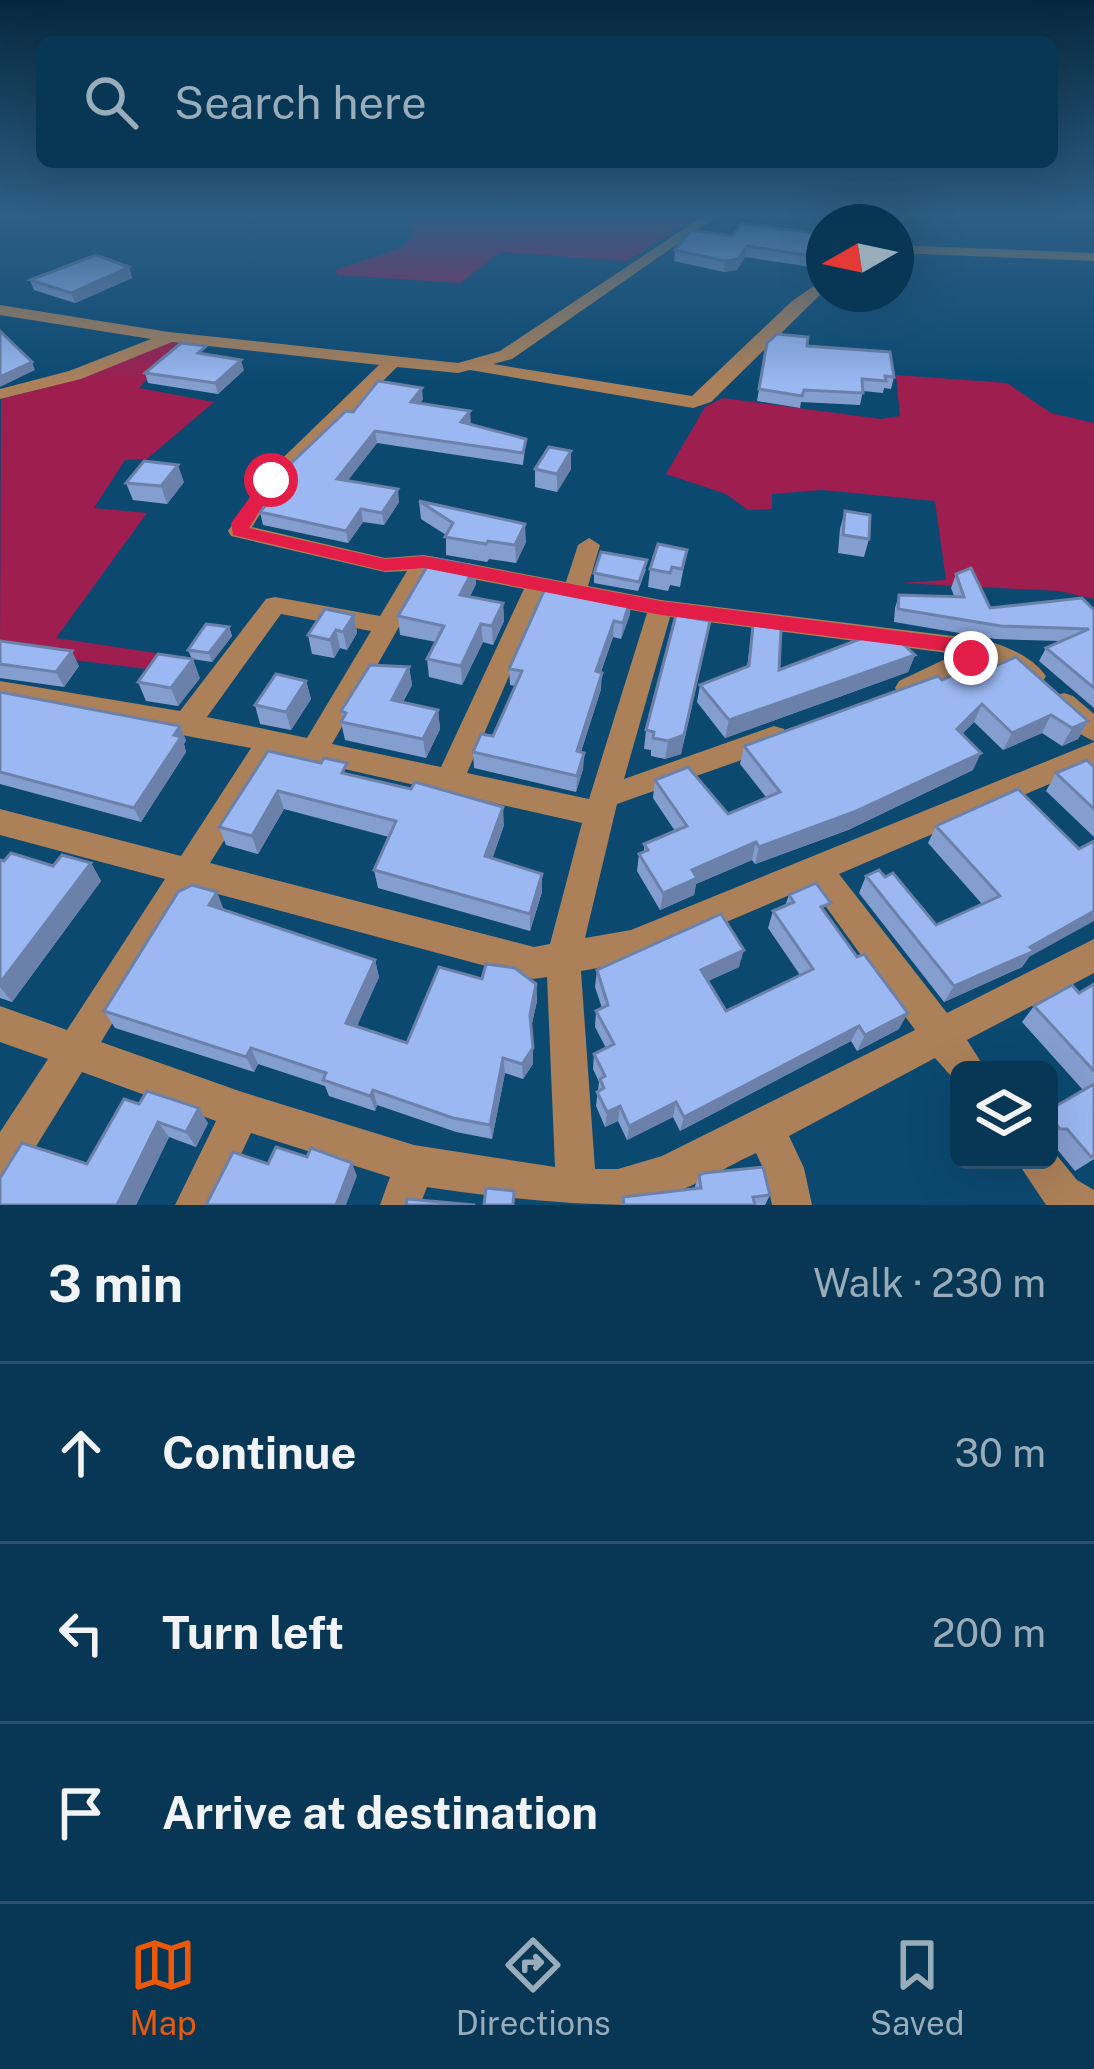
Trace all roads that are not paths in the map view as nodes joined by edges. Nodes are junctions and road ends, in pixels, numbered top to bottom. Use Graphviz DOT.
graph roads {
  1 [pos="628,272"];
  2 [pos="806,297"];
  3 [pos="0,310"];
  4 [pos="169,337"];
  5 [pos="391,364"];
  6 [pos="476,365"];
  7 [pos="0,394"];
  8 [pos="589,544"];
  9 [pos="424,562"];
  10 [pos="538,583"];
  11 [pos="575,591"];
  12 [pos="661,608"];
  13 [pos="386,626"];
  14 [pos="970,647"];
  15 [pos="0,691"];
  16 [pos="890,694"];
  17 [pos="187,723"];
  18 [pos="802,727"];
  19 [pos="1094,730"];
  20 [pos="269,744"];
  21 [pos="1094,753"];
  22 [pos="312,754"];
  23 [pos="450,778"];
  24 [pos="602,804"];
  25 [pos="0,822"];
  26 [pos="817,869"];
  27 [pos="189,873"];
  28 [pos="1094,955"];
  29 [pos="563,961"];
  30 [pos="0,1024"];
  31 [pos="939,1034"];
  32 [pos="75,1052"];
  33 [pos="960,1061"];
  34 [pos="242,1111"];
  35 [pos="764,1127"];
  36 [pos="414,1165"];
  37 [pos="0,1168"];
  38 [pos="1043,1169"];
  39 [pos="576,1198"];
  40 [pos="1094,1200"];
  41 [pos="195,1205"];
  42 [pos="400,1205"];
  43 [pos="792,1205"];
  44 [pos="1083,1205"];
  1 -- 6 [label="street"];
  2 -- 6 [label="street"];
  3 -- 4 [label="street"];
  4 -- 5 [label="street"];
  4 -- 7 [label="street"];
  5 -- 6 [label="street"];
  5 -- 9 [label="street"];
  8 -- 11 [label="street"];
  9 -- 10 [label="street"];
  9 -- 13 [label="street"];
  10 -- 11 [label="street"];
  10 -- 23 [label="street"];
  11 -- 12 [label="street"];
  12 -- 14 [label="street"];
  12 -- 24 [label="street"];
  13 -- 17 [label="street"];
  13 -- 22 [label="street"];
  14 -- 16 [label="street"];
  14 -- 19 [label="street"];
  15 -- 17 [label="street"];
  17 -- 20 [label="street"];
  18 -- 24 [label="street"];
  20 -- 22 [label="street"];
  20 -- 27 [label="street"];
  21 -- 26 [label="street"];
  22 -- 23 [label="street"];
  23 -- 24 [label="street"];
  24 -- 29 [label="street"];
  25 -- 27 [label="street"];
  26 -- 29 [label="street"];
  26 -- 31 [label="street"];
  27 -- 29 [label="street"];
  27 -- 32 [label="street"];
  28 -- 31 [label="street"];
  29 -- 39 [label="street"];
  30 -- 32 [label="street"];
  31 -- 33 [label="street"];
  31 -- 35 [label="street"];
  32 -- 34 [label="street"];
  32 -- 37 [label="street"];
  34 -- 36 [label="street"];
  34 -- 41 [label="street"];
  35 -- 39 [label="street"];
  35 -- 43 [label="street"];
  36 -- 39 [label="street"];
  36 -- 42 [label="street"];
  38 -- 44 [label="street"];
  40 -- 44 [label="street"];
}
